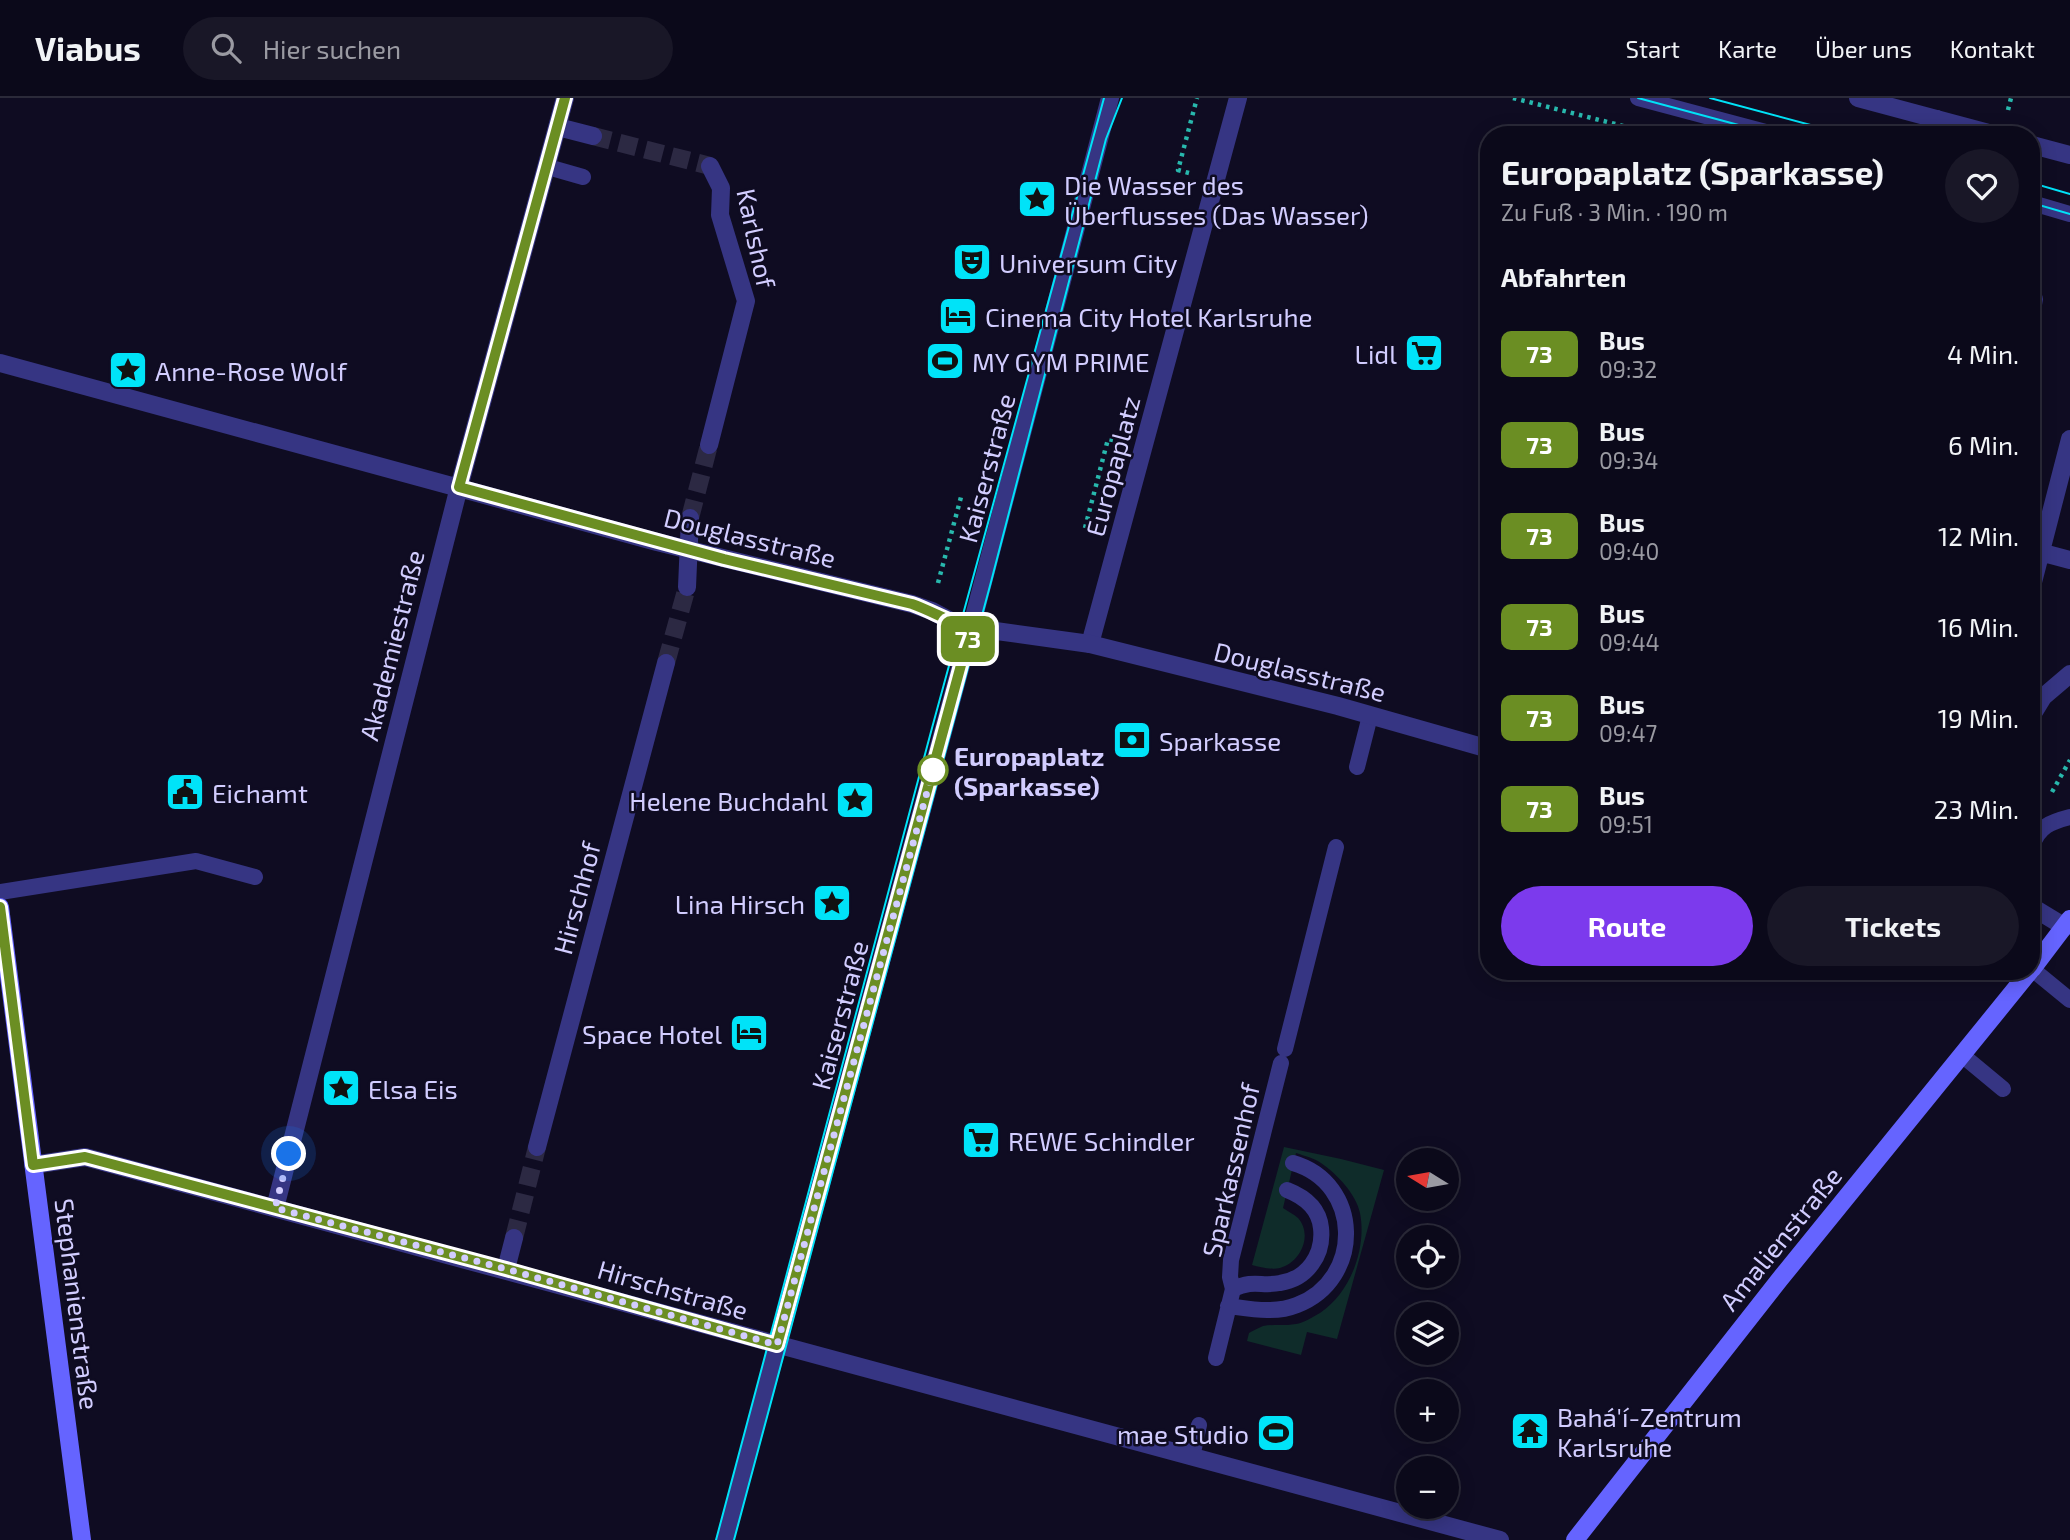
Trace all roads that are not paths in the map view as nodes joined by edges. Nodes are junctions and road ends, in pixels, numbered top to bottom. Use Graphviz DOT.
graph roads {
  1 [pos="565,98"];
  2 [pos="1110,98"];
  3 [pos="1238,98"];
  4 [pos="1638,98"];
  5 [pos="1867,99"];
  6 [pos="1743,126"];
  7 [pos="1933,126"];
  8 [pos="558,127"];
  9 [pos="593,136"];
  10 [pos="2040,147"];
  11 [pos="2070,155"];
  12 [pos="710,166"];
  13 [pos="548,167"];
  14 [pos="583,177"];
  15 [pos="2040,205"];
  16 [pos="2070,214"];
  17 [pos="0,363"];
  18 [pos="2070,439"];
  19 [pos="709,445"];
  20 [pos="459,487"];
  21 [pos="691,518"];
  22 [pos="2040,538"];
  23 [pos="689,550"];
  24 [pos="2040,552"];
  25 [pos="2070,560"];
  26 [pos="687,587"];
  27 [pos="986,601"];
  28 [pos="971,628"];
  29 [pos="1090,644"];
  30 [pos="667,663"];
  31 [pos="2070,674"];
  32 [pos="2040,702"];
  33 [pos="1370,716"];
  34 [pos="1480,747"];
  35 [pos="1357,767"];
  36 [pos="2070,817"];
  37 [pos="2040,832"];
  38 [pos="1336,847"];
  39 [pos="255,877"];
  40 [pos="0,892"];
  41 [pos="0,907"];
  42 [pos="2040,911"];
  43 [pos="2067,923"];
  44 [pos="2040,958"];
  45 [pos="2040,977"];
  46 [pos="2023,980"];
  47 [pos="2070,1000"];
  48 [pos="1962,1055"];
  49 [pos="2003,1089"];
  50 [pos="537,1147"];
  51 [pos="1293,1163"];
  52 [pos="33,1165"];
  53 [pos="1287,1190"];
  54 [pos="275,1208"];
  55 [pos="514,1238"];
  56 [pos="506,1269"];
  57 [pos="1233,1289"];
  58 [pos="1228,1306"];
  59 [pos="777,1345"];
  60 [pos="1216,1358"];
  61 [pos="1199,1426"];
  62 [pos="1192,1457"];
  63 [pos="82,1540"];
  64 [pos="724,1540"];
  65 [pos="1500,1540"];
  66 [pos="1575,1540"];
  1 -- 8 [label="street, Akademiestraße"];
  2 -- 28 [label="street, Kaiserstraße"];
  3 -- 29 [label="street, Europaplatz"];
  4 -- 6 [label="lane"];
  5 -- 7 [label="street"];
  8 -- 9 [label="street"];
  8 -- 13 [label="street, Akademiestraße"];
  10 -- 11 [label="street"];
  12 -- 19 [label="street, Karlshof"];
  13 -- 14 [label="lane"];
  13 -- 20 [label="street, Akademiestraße"];
  15 -- 16 [label="lane"];
  17 -- 20 [label="street, Douglasstraße"];
  18 -- 22 [label="street"];
  20 -- 23 [label="street, Douglasstraße"];
  20 -- 54 [label="street, Akademiestraße"];
  21 -- 23 [label="street"];
  23 -- 26 [label="street"];
  23 -- 28 [label="street, Douglasstraße"];
  24 -- 25 [label="street"];
  27 -- 28 [label="lane"];
  28 -- 29 [label="street, Douglasstraße"];
  28 -- 59 [label="street, Kaiserstraße"];
  29 -- 33 [label="street, Douglasstraße"];
  30 -- 50 [label="street, Hirschhof"];
  31 -- 32 [label="street"];
  33 -- 34 [label="street, Douglasstraße"];
  33 -- 35 [label="lane"];
  36 -- 37 [label="lane"];
  38 -- 57 [label="lane, Sparkassenhof"];
  39 -- 40 [label="lane"];
  41 -- 52 [label="main road, Stephanienstraße"];
  42 -- 43 [label="street"];
  43 -- 44 [label="main road, Amalienstraße"];
  45 -- 47 [label="lane"];
  46 -- 48 [label="main road, Amalienstraße"];
  48 -- 49 [label="lane"];
  48 -- 66 [label="main road, Amalienstraße"];
  51 -- 58 [label="lane"];
  52 -- 54 [label="street, Hirschstraße"];
  52 -- 63 [label="main road, Stephanienstraße"];
  53 -- 57 [label="lane, Sparkassenhof"];
  54 -- 56 [label="street, Hirschstraße"];
  55 -- 56 [label="street"];
  56 -- 59 [label="street, Hirschstraße"];
  57 -- 58 [label="lane, Sparkassenhof"];
  58 -- 60 [label="lane, Sparkassenhof"];
  59 -- 62 [label="street, Hirschstraße"];
  59 -- 64 [label="street, Kaiserstraße"];
  61 -- 62 [label="lane"];
  62 -- 65 [label="street, Hirschstraße"];
}
